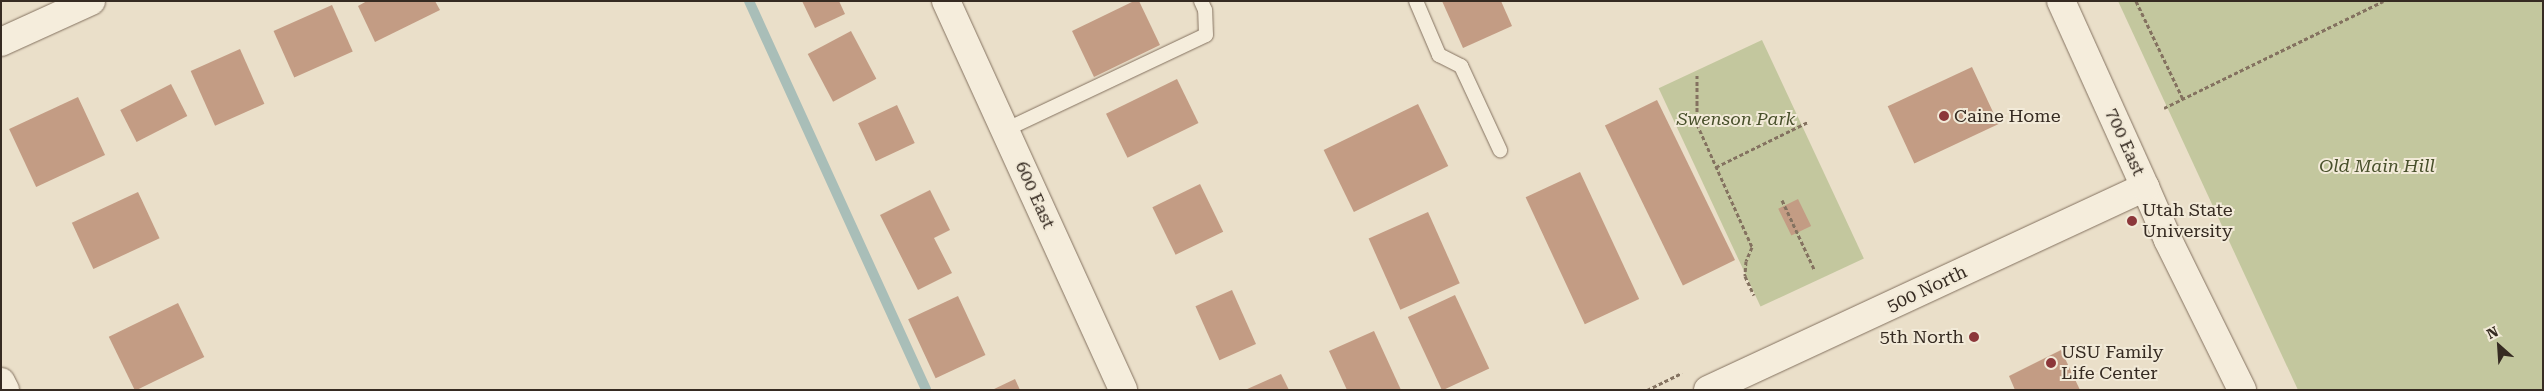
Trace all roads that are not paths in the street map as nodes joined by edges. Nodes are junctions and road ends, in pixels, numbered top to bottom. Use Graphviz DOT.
graph roads {
  1 [pos="91,1"];
  2 [pos="946,1"];
  3 [pos="1201,1"];
  4 [pos="1416,1"];
  5 [pos="2061,1"];
  6 [pos="1,42"];
  7 [pos="1005,130"];
  8 [pos="1500,150"];
  9 [pos="2145,187"];
  10 [pos="1,382"];
  11 [pos="5,390"];
  12 [pos="1124,390"];
  13 [pos="1708,390"];
  14 [pos="2242,390"];
  1 -- 6 [label="street"];
  2 -- 7 [label="street, 600 East"];
  3 -- 7 [label="lane"];
  4 -- 8 [label="lane"];
  5 -- 9 [label="street, 700 East"];
  7 -- 12 [label="street, 600 East"];
  9 -- 13 [label="street, 500 North"];
  9 -- 14 [label="street, 700 East"];
  10 -- 11 [label="street"];
}
